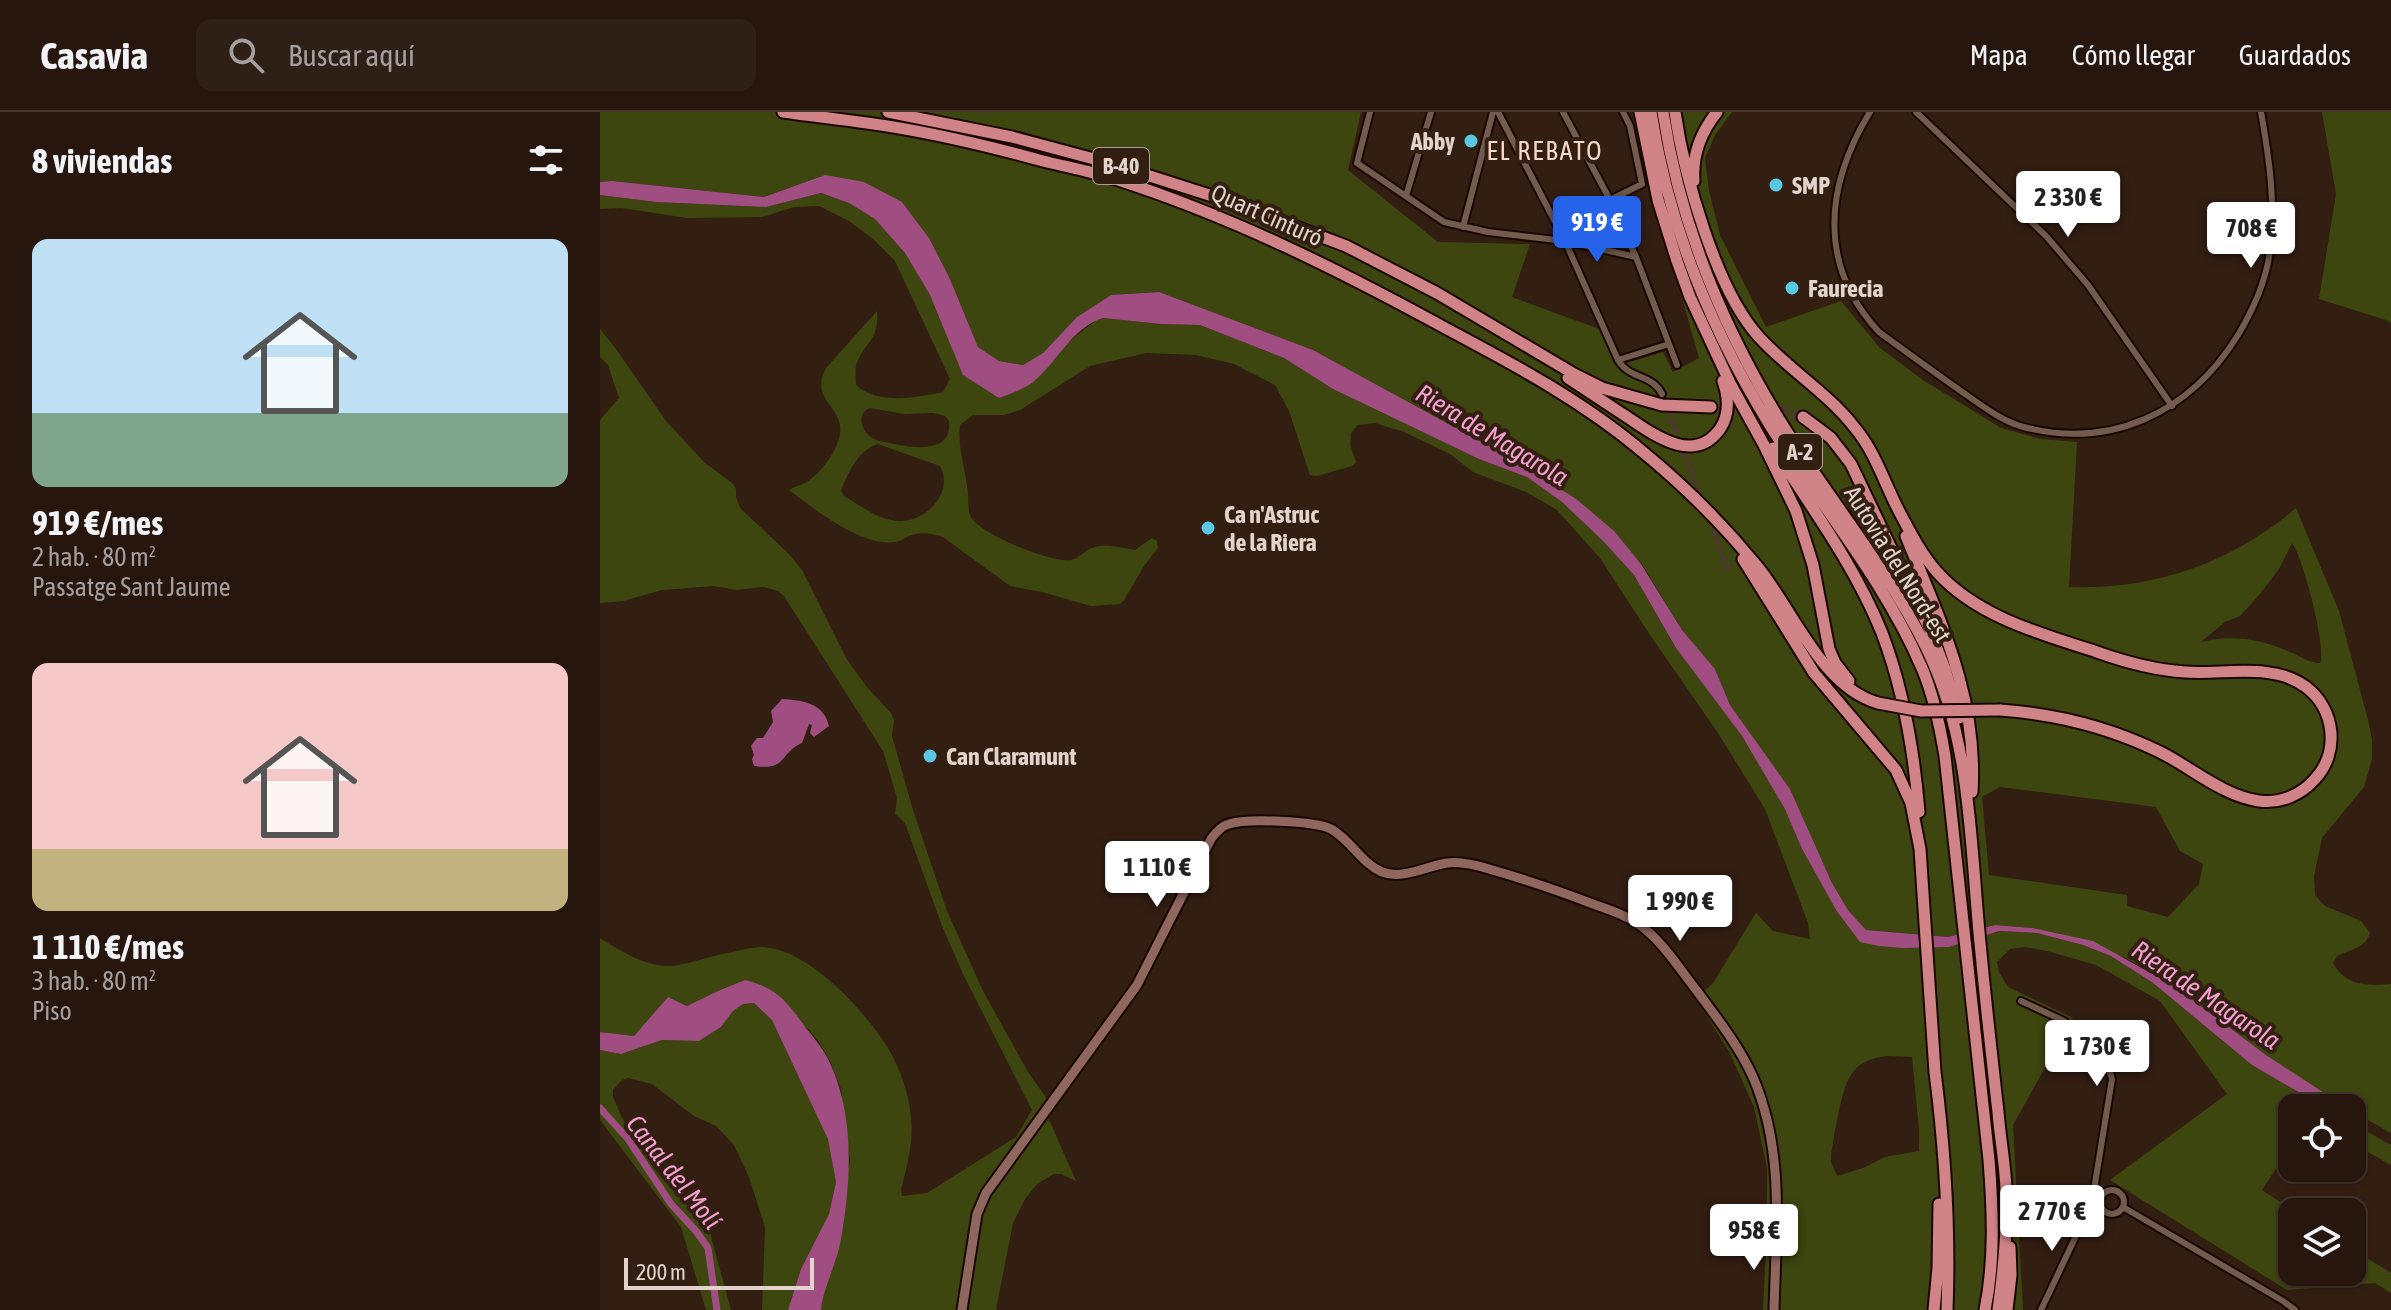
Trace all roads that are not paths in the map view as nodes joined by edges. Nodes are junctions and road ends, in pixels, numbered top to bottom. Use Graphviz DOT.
graph roads {
  1 [pos="783,112"];
  2 [pos="888,112"];
  3 [pos="1370,112"];
  4 [pos="1431,112"];
  5 [pos="1495,112"];
  6 [pos="1563,112"];
  7 [pos="1623,112"];
  8 [pos="1643,112"];
  9 [pos="1663,112"];
  10 [pos="1675,112"];
  11 [pos="1717,112"];
  12 [pos="1870,112"];
  13 [pos="1916,112"];
  14 [pos="2261,112"];
  15 [pos="1406,196"];
  16 [pos="1695,197"];
  17 [pos="1610,200"];
  18 [pos="1463,227"];
  19 [pos="1565,241"];
  20 [pos="1636,257"];
  21 [pos="1437,293"];
  22 [pos="1699,317"];
  23 [pos="1669,344"];
  24 [pos="1618,360"];
  25 [pos="1677,365"];
  26 [pos="1725,370"];
  27 [pos="1662,394"];
  28 [pos="2172,406"];
  29 [pos="1711,407"];
  30 [pos="1803,417"];
  31 [pos="1681,484"];
  32 [pos="1896,505"];
  33 [pos="1878,703"];
  34 [pos="1964,778"];
  35 [pos="1970,815"];
  36 [pos="1920,849"];
  37 [pos="2021,1001"];
  38 [pos="1935,1072"];
  39 [pos="2006,1191"];
  40 [pos="2123,1207"];
  41 [pos="962,1310"];
  42 [pos="1771,1310"];
  43 [pos="1934,1310"];
  44 [pos="1947,1310"];
  45 [pos="1985,1310"];
  46 [pos="1998,1310"];
  47 [pos="2007,1310"];
  48 [pos="2041,1310"];
  49 [pos="2295,1310"];
  1 -- 31 [label="highway, Quart Cinturó / B-40"];
  2 -- 21 [label="highway, Quart Cinturó / B-40"];
  3 -- 15 [label="street"];
  4 -- 15 [label="street"];
  5 -- 18 [label="street"];
  5 -- 19 [label="street"];
  6 -- 17 [label="street"];
  7 -- 17 [label="street"];
  8 -- 22 [label="highway"];
  8 -- 45 [label="highway, Autovia del Nord-est / A-2"];
  9 -- 34 [label="highway, Autovia del Nord-est / A-2"];
  10 -- 16 [label="highway"];
  11 -- 16 [label="highway"];
  12 -- 28 [label="street"];
  13 -- 28 [label="street"];
  14 -- 28 [label="street"];
  15 -- 18 [label="street"];
  16 -- 32 [label="highway"];
  17 -- 20 [label="street"];
  18 -- 19 [label="street"];
  19 -- 20 [label="street"];
  19 -- 24 [label="street"];
  20 -- 23 [label="street"];
  21 -- 22 [label="highway"];
  21 -- 29 [label="highway"];
  22 -- 26 [label="highway"];
  23 -- 24 [label="street"];
  23 -- 25 [label="street"];
  24 -- 27 [label="street"];
  26 -- 33 [label="highway"];
  26 -- 36 [label="highway"];
  30 -- 34 [label="highway"];
  31 -- 33 [label="highway"];
  31 -- 36 [label="highway"];
  32 -- 33 [label="highway, bridge"];
  32 -- 35 [label="highway"];
  34 -- 35 [label="highway, Autovia del Nord-est / A-2"];
  35 -- 39 [label="highway, Autovia del Nord-est / A-2"];
  36 -- 38 [label="highway"];
  37 -- 48 [label="street"];
  38 -- 43 [label="highway"];
  38 -- 44 [label="highway"];
  39 -- 46 [label="highway, Autovia del Nord-est / A-2"];
  39 -- 47 [label="highway"];
  40 -- 49 [label="street"];
  41 -- 42 [label="main road"];
}
